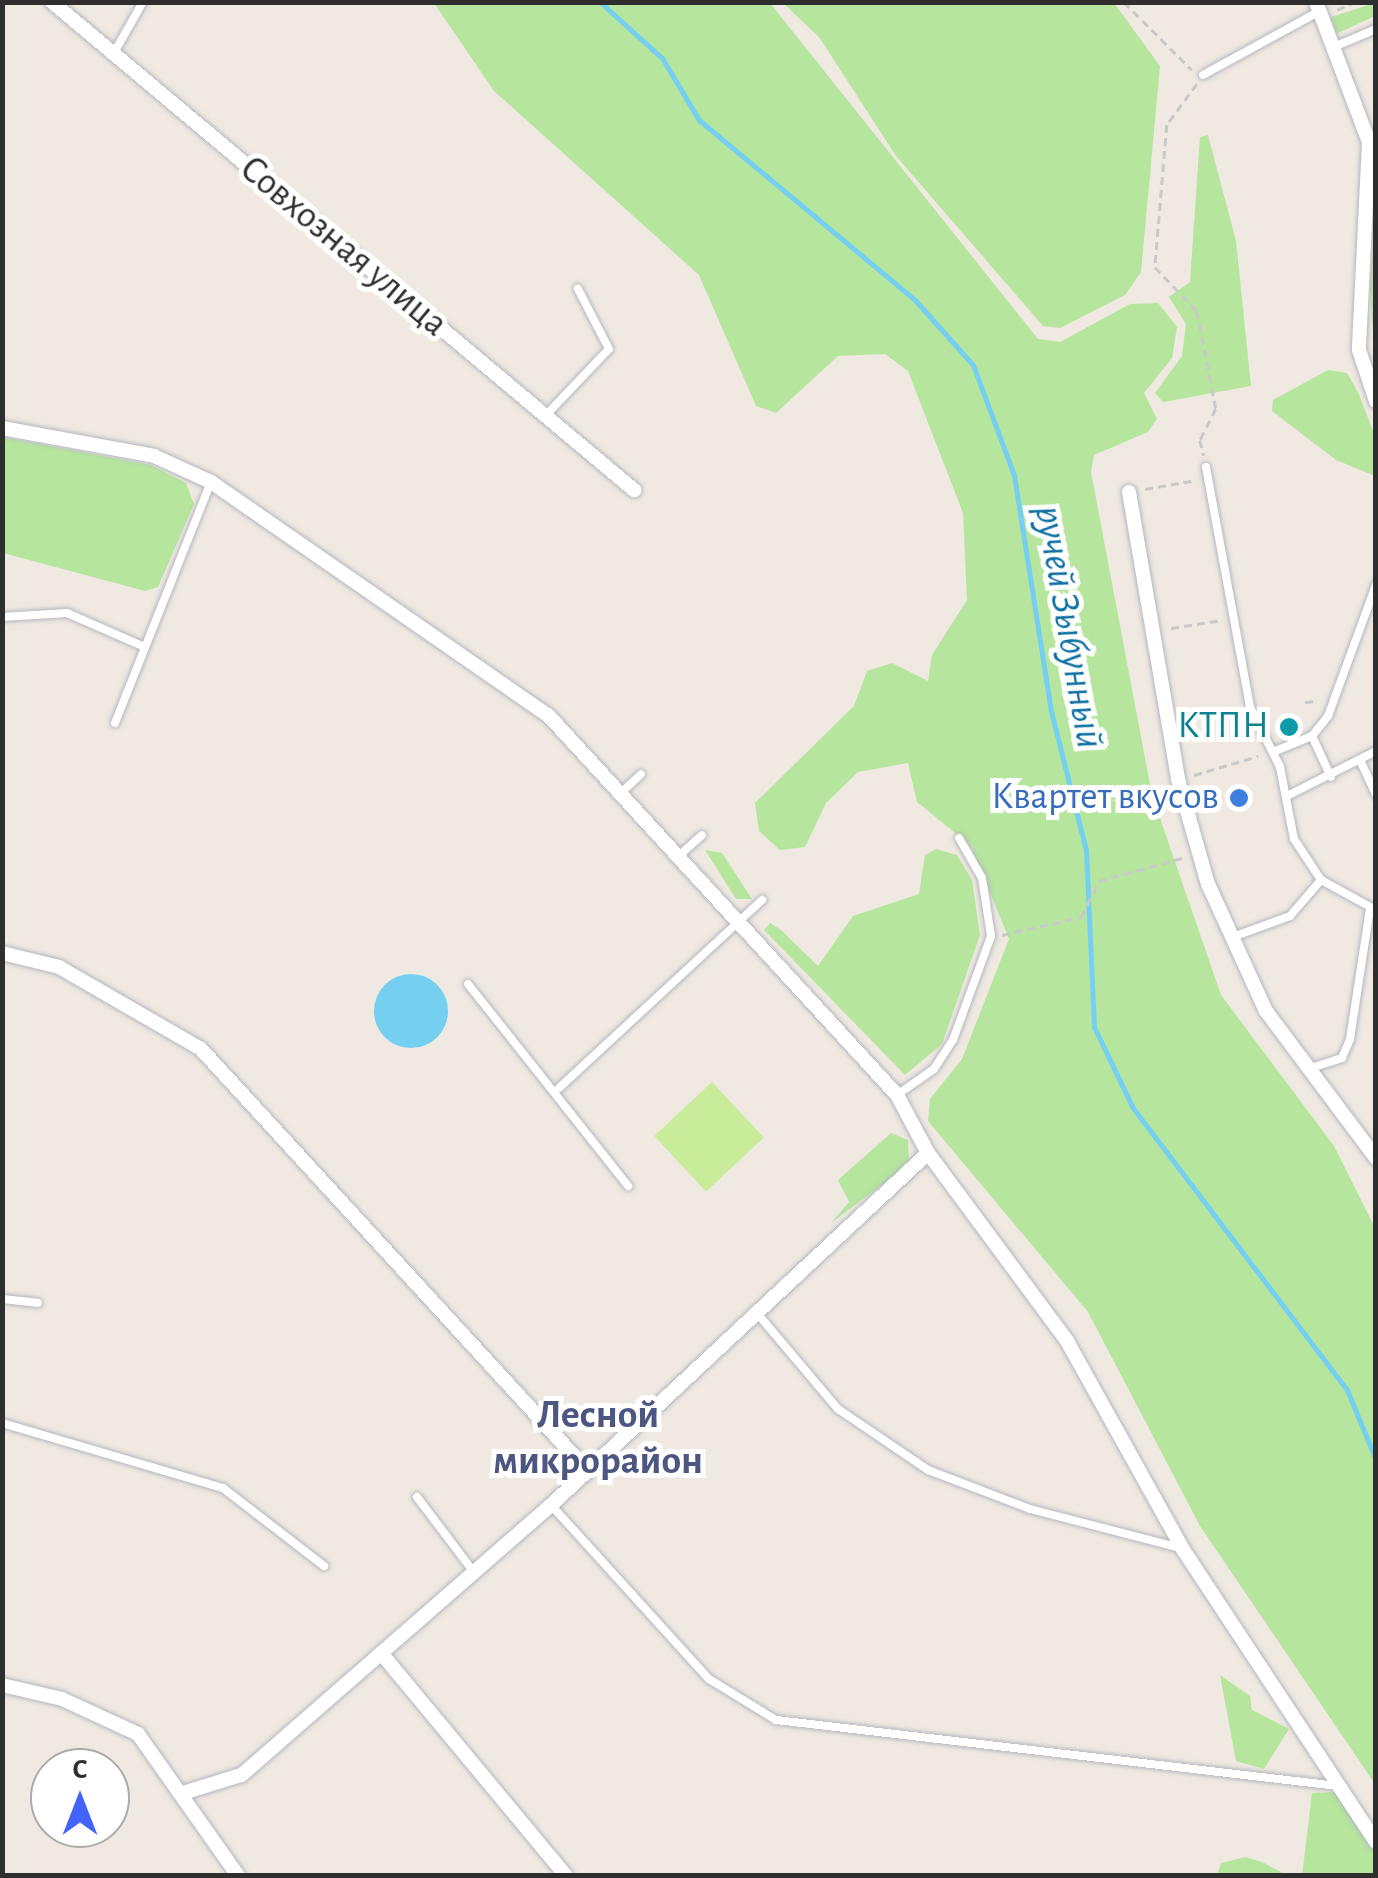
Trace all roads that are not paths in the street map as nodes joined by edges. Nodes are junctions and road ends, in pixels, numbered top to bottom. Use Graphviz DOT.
graph roads {
  1 [pos="52,2"];
  2 [pos="143,2"];
  3 [pos="1319,10"];
  4 [pos="1376,29"];
  5 [pos="1336,46"];
  6 [pos="115,51"];
  7 [pos="1203,76"];
  8 [pos="1372,142"];
  9 [pos="578,289"];
  10 [pos="1376,402"];
  11 [pos="548,413"];
  12 [pos="2,428"];
  13 [pos="1207,472"];
  14 [pos="212,482"];
  15 [pos="634,490"];
  16 [pos="1129,492"];
  17 [pos="1376,585"];
  18 [pos="2,617"];
  19 [pos="142,646"];
  20 [pos="115,723"];
  21 [pos="1312,736"];
  22 [pos="1376,751"];
  23 [pos="1273,752"];
  24 [pos="1360,760"];
  25 [pos="641,774"];
  26 [pos="1331,778"];
  27 [pos="624,790"];
  28 [pos="1286,796"];
  29 [pos="1376,796"];
  30 [pos="702,834"];
  31 [pos="959,838"];
  32 [pos="680,854"];
  33 [pos="1321,880"];
  34 [pos="762,900"];
  35 [pos="1373,909"];
  36 [pos="737,922"];
  37 [pos="1230,938"];
  38 [pos="2,953"];
  39 [pos="468,984"];
  40 [pos="1308,1068"];
  41 [pos="559,1088"];
  42 [pos="897,1095"];
  43 [pos="1372,1150"];
  44 [pos="928,1152"];
  45 [pos="628,1186"];
  46 [pos="2,1299"];
  47 [pos="38,1304"];
  48 [pos="753,1309"];
  49 [pos="2,1422"];
  50 [pos="587,1470"];
  51 [pos="417,1497"];
  52 [pos="550,1505"];
  53 [pos="1182,1548"];
  54 [pos="324,1566"];
  55 [pos="473,1571"];
  56 [pos="381,1653"];
  57 [pos="2,1685"];
  58 [pos="1344,1787"];
  59 [pos="186,1792"];
  60 [pos="1376,1842"];
  61 [pos="229,1872"];
  62 [pos="566,1876"];
  1 -- 6 [label="street, Совхозная улица"];
  2 -- 6 [label="lane"];
  3 -- 5 [label="street"];
  3 -- 7 [label="lane"];
  4 -- 5 [label="lane"];
  5 -- 8 [label="street"];
  6 -- 11 [label="street, Совхозная улица"];
  8 -- 10 [label="street"];
  9 -- 11 [label="lane"];
  11 -- 15 [label="street, Совхозная улица"];
  12 -- 14 [label="street"];
  13 -- 23 [label="lane"];
  14 -- 19 [label="lane"];
  14 -- 27 [label="street"];
  16 -- 37 [label="street"];
  17 -- 21 [label="lane"];
  18 -- 19 [label="lane"];
  19 -- 20 [label="lane"];
  21 -- 23 [label="lane"];
  21 -- 26 [label="lane"];
  22 -- 24 [label="lane"];
  23 -- 28 [label="lane"];
  24 -- 26 [label="lane"];
  24 -- 29 [label="lane"];
  25 -- 27 [label="lane"];
  26 -- 28 [label="lane"];
  27 -- 32 [label="street"];
  28 -- 33 [label="lane"];
  30 -- 32 [label="lane"];
  31 -- 42 [label="lane"];
  32 -- 36 [label="street"];
  33 -- 35 [label="lane"];
  33 -- 37 [label="lane"];
  34 -- 36 [label="lane"];
  35 -- 40 [label="lane"];
  36 -- 41 [label="lane"];
  36 -- 42 [label="street"];
  37 -- 40 [label="street"];
  38 -- 50 [label="street"];
  39 -- 41 [label="lane"];
  40 -- 43 [label="street"];
  41 -- 45 [label="lane"];
  42 -- 44 [label="street"];
  44 -- 48 [label="street"];
  44 -- 53 [label="street"];
  46 -- 47 [label="lane"];
  48 -- 50 [label="street"];
  48 -- 53 [label="lane"];
  49 -- 54 [label="lane"];
  50 -- 52 [label="street"];
  51 -- 55 [label="lane"];
  52 -- 55 [label="street"];
  52 -- 58 [label="lane"];
  53 -- 58 [label="street"];
  55 -- 56 [label="street"];
  56 -- 59 [label="street"];
  56 -- 62 [label="street"];
  57 -- 59 [label="street"];
  58 -- 60 [label="street"];
  59 -- 61 [label="street"];
}
